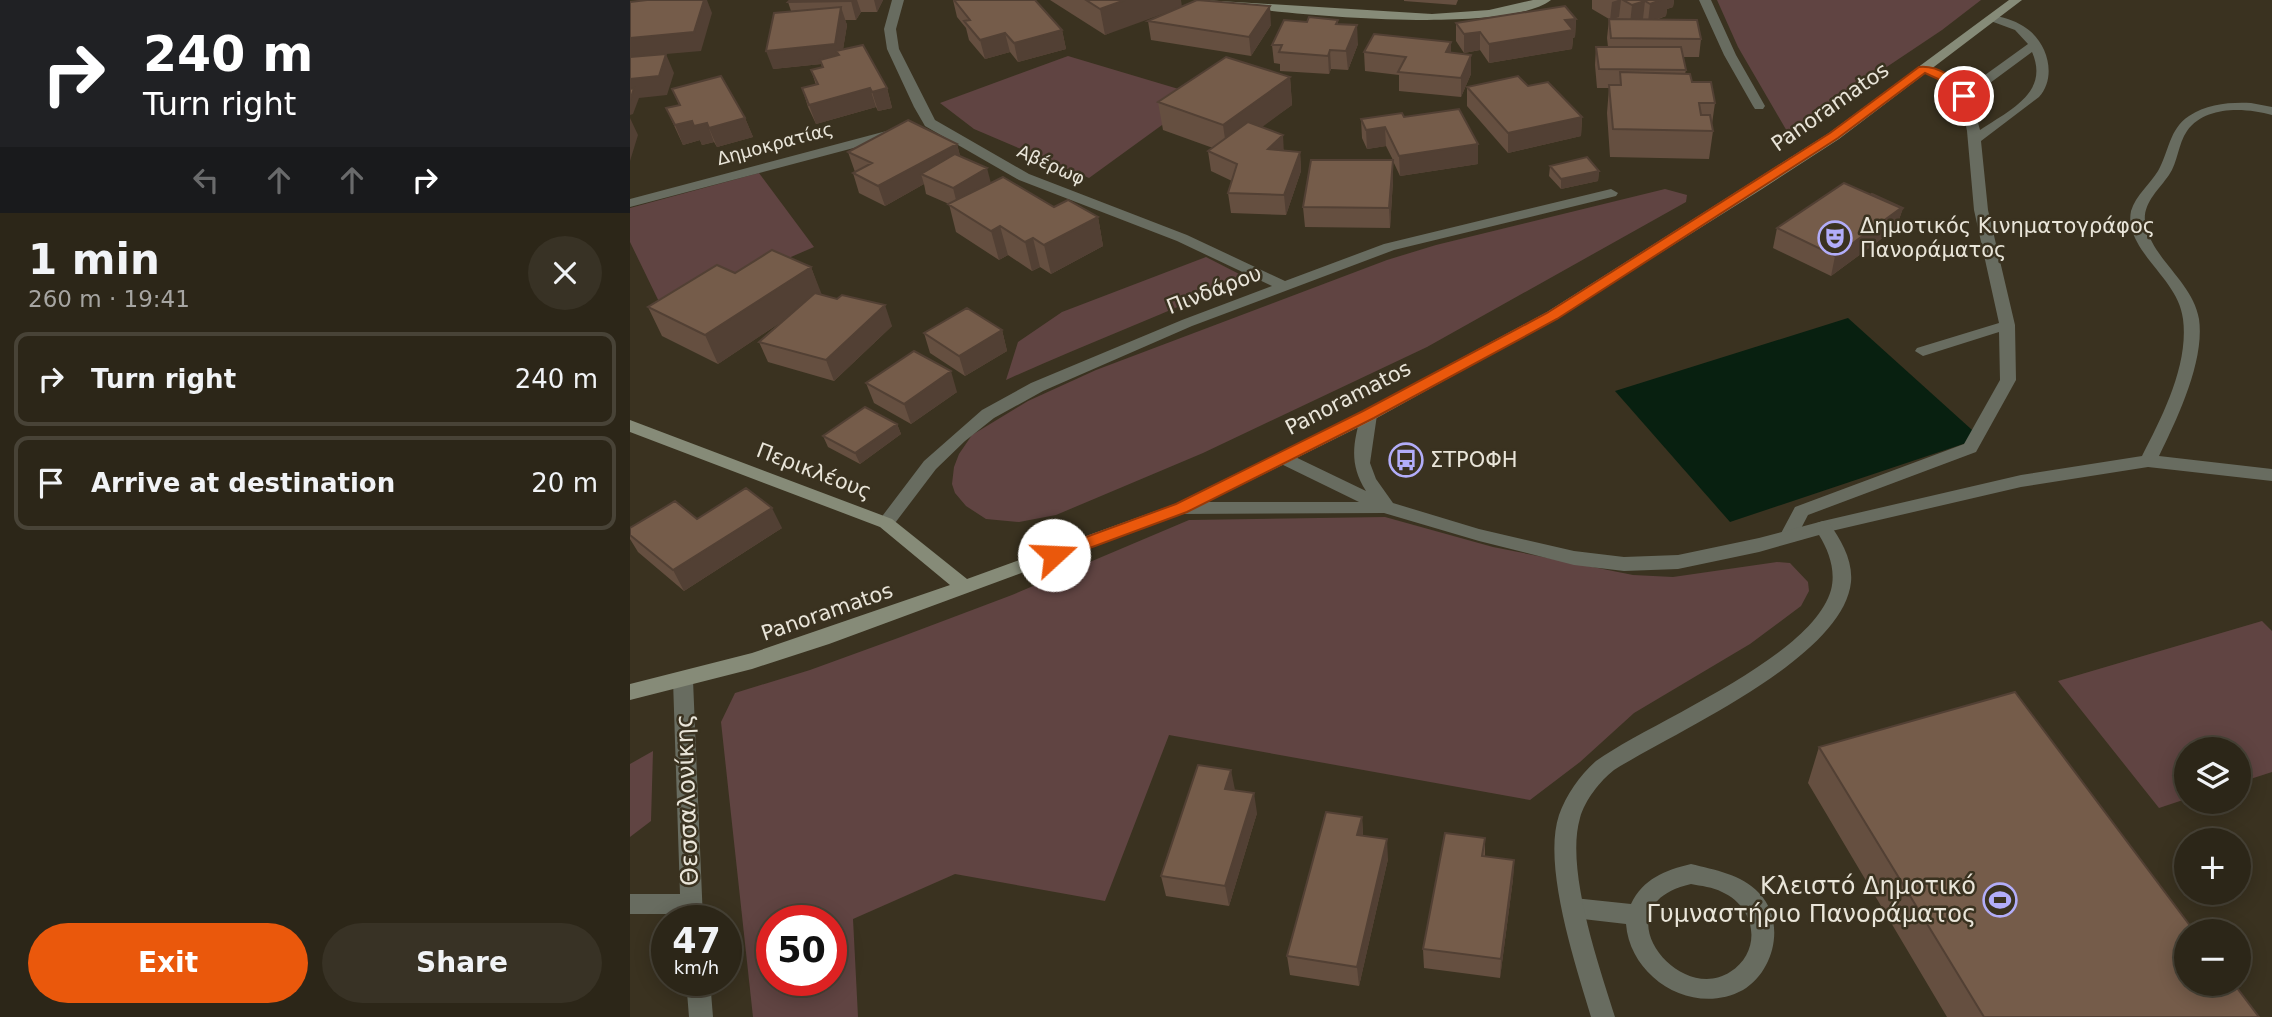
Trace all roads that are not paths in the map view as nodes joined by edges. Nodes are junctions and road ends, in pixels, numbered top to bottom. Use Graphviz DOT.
graph roads {
  1 [pos="898,0"];
  2 [pos="1209,0"];
  3 [pos="1545,0"];
  4 [pos="1705,0"];
  5 [pos="2016,0"];
  6 [pos="1328,6"];
  7 [pos="1992,18"];
  8 [pos="2034,45"];
  9 [pos="1923,69"];
  10 [pos="1964,96"];
  11 [pos="1759,106"];
  12 [pos="2272,111"];
  13 [pos="917,127"];
  14 [pos="1976,139"];
  15 [pos="1611,193"];
  16 [pos="630,203"];
  17 [pos="1284,286"];
  18 [pos="2007,325"];
  19 [pos="1923,351"];
  20 [pos="1368,415"];
  21 [pos="630,426"];
  22 [pos="1280,457"];
  23 [pos="2148,461"];
  24 [pos="2272,475"];
  25 [pos="1181,508"];
  26 [pos="1387,508"];
  27 [pos="886,523"];
  28 [pos="1823,527"];
  29 [pos="1788,537"];
  30 [pos="965,587"];
  31 [pos="683,680"];
  32 [pos="630,692"];
  33 [pos="630,904"];
  34 [pos="691,905"];
  35 [pos="651,907"];
  36 [pos="1574,908"];
  37 [pos="1638,915"];
  38 [pos="699,996"];
  39 [pos="701,1017"];
  40 [pos="1604,1017"];
  1 -- 13 [label="street"];
  2 -- 6 [label="main road"];
  3 -- 6 [label="main road"];
  4 -- 11 [label="street"];
  5 -- 7 [label="main road, Panoramatos"];
  7 -- 8 [label="street"];
  7 -- 9 [label="main road, Panoramatos"];
  8 -- 10 [label="street"];
  8 -- 14 [label="street"];
  9 -- 10 [label="street"];
  9 -- 20 [label="main road, Panoramatos"];
  10 -- 14 [label="street"];
  12 -- 23 [label="street"];
  13 -- 16 [label="street, Δημοκρατίας"];
  13 -- 17 [label="street, Αβέρωφ"];
  14 -- 18 [label="street"];
  15 -- 17 [label="street, Πινδάρου"];
  17 -- 27 [label="street, Πινδάρου"];
  18 -- 19 [label="street"];
  18 -- 29 [label="street"];
  20 -- 22 [label="main road, Panoramatos"];
  20 -- 26 [label="street"];
  21 -- 27 [label="main road, Περικλέους"];
  22 -- 25 [label="main road, Panoramatos"];
  22 -- 26 [label="street"];
  23 -- 24 [label="street"];
  23 -- 28 [label="street"];
  25 -- 26 [label="street"];
  25 -- 30 [label="main road, Panoramatos"];
  26 -- 29 [label="street"];
  27 -- 30 [label="main road, Περικλέους"];
  28 -- 29 [label="street"];
  28 -- 36 [label="street"];
  30 -- 31 [label="main road, Panoramatos"];
  31 -- 32 [label="main road, Panoramatos"];
  31 -- 34 [label="street, Θεσσαλονίκης"];
  33 -- 35 [label="street"];
  36 -- 37 [label="street"];
  36 -- 40 [label="street"];
  37 -- 37 [label="street"];
  38 -- 39 [label="street"];
}
